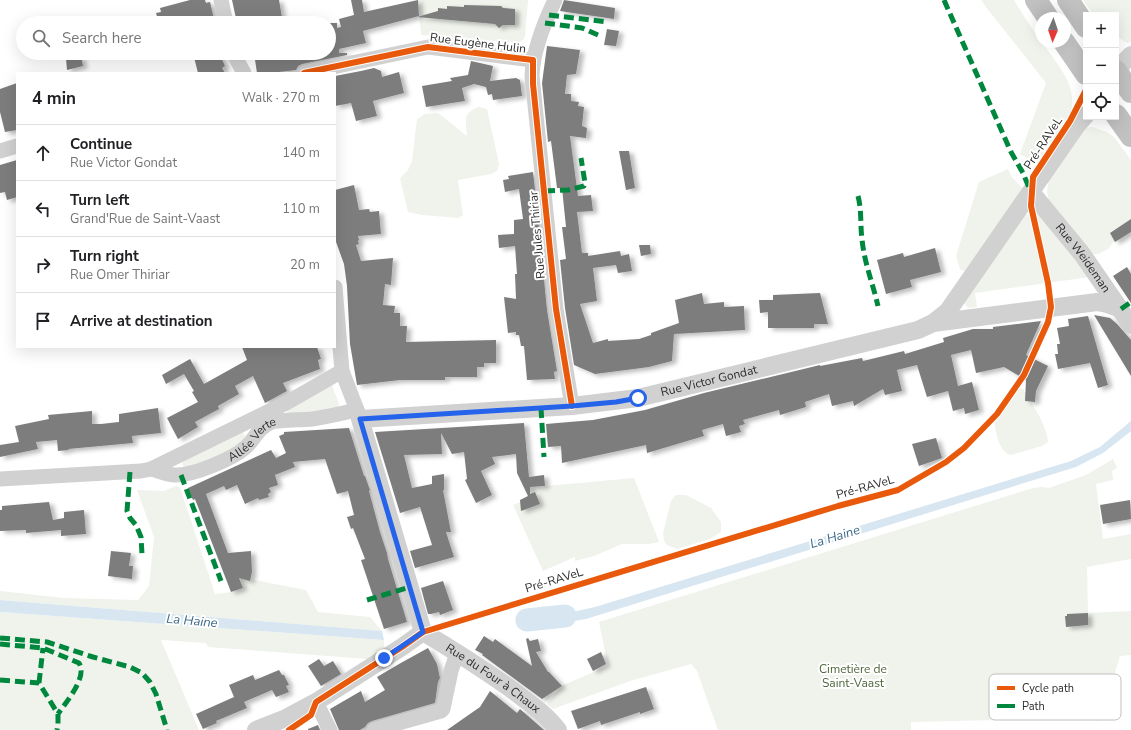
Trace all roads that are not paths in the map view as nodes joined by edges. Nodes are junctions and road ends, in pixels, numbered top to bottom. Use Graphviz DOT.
graph roads {
  1 [pos="222,0"];
  2 [pos="555,0"];
  3 [pos="1036,0"];
  4 [pos="1068,0"];
  5 [pos="1044,12"];
  6 [pos="225,16"];
  7 [pos="1083,22"];
  8 [pos="1068,48"];
  9 [pos="1131,55"];
  10 [pos="237,60"];
  11 [pos="533,60"];
  12 [pos="1083,70"];
  13 [pos="243,72"];
  14 [pos="309,72"];
  15 [pos="1123,83"];
  16 [pos="1083,118"];
  17 [pos="1119,119"];
  18 [pos="1131,136"];
  19 [pos="16,146"];
  20 [pos="0,151"];
  21 [pos="1031,192"];
  22 [pos="336,299"];
  23 [pos="1121,309"];
  24 [pos="933,323"];
  25 [pos="1131,325"];
  26 [pos="342,371"];
  27 [pos="572,406"];
  28 [pos="359,415"];
  29 [pos="151,470"];
  30 [pos="0,479"];
  31 [pos="423,632"];
  32 [pos="457,653"];
  33 [pos="316,702"];
  34 [pos="256,730"];
  35 [pos="330,730"];
  36 [pos="374,730"];
  37 [pos="558,730"];
  1 -- 6 [label="street"];
  2 -- 11 [label="street, Rue Jules Thiriar"];
  3 -- 5 [label="highway"];
  4 -- 7 [label="highway"];
  8 -- 12 [label="highway"];
  9 -- 15 [label="street"];
  10 -- 13 [label="street"];
  11 -- 14 [label="street, Rue Eugène Hulin"];
  11 -- 27 [label="street, Rue Jules Thiriar"];
  16 -- 21 [label="street, Rue Victor Gondat"];
  17 -- 18 [label="highway"];
  19 -- 20 [label="street"];
  21 -- 23 [label="street, Rue Weideman"];
  21 -- 24 [label="street, Rue Victor Gondat"];
  22 -- 26 [label="street"];
  23 -- 24 [label="street, Rue Victor Gondat"];
  23 -- 25 [label="street, Rue Weideman"];
  24 -- 27 [label="street, Rue Victor Gondat"];
  26 -- 28 [label="street"];
  26 -- 29 [label="street, Allée Verte"];
  27 -- 28 [label="street, Rue Victor Gondat"];
  28 -- 29 [label="street, Allée Verte"];
  28 -- 31 [label="street"];
  29 -- 30 [label="street, Allée Verte"];
  31 -- 32 [label="street, Rue du Four à Chaux"];
  31 -- 33 [label="street"];
  32 -- 36 [label="street"];
  32 -- 37 [label="street, Rue du Four à Chaux"];
  33 -- 34 [label="street"];
  33 -- 35 [label="street"];
}
